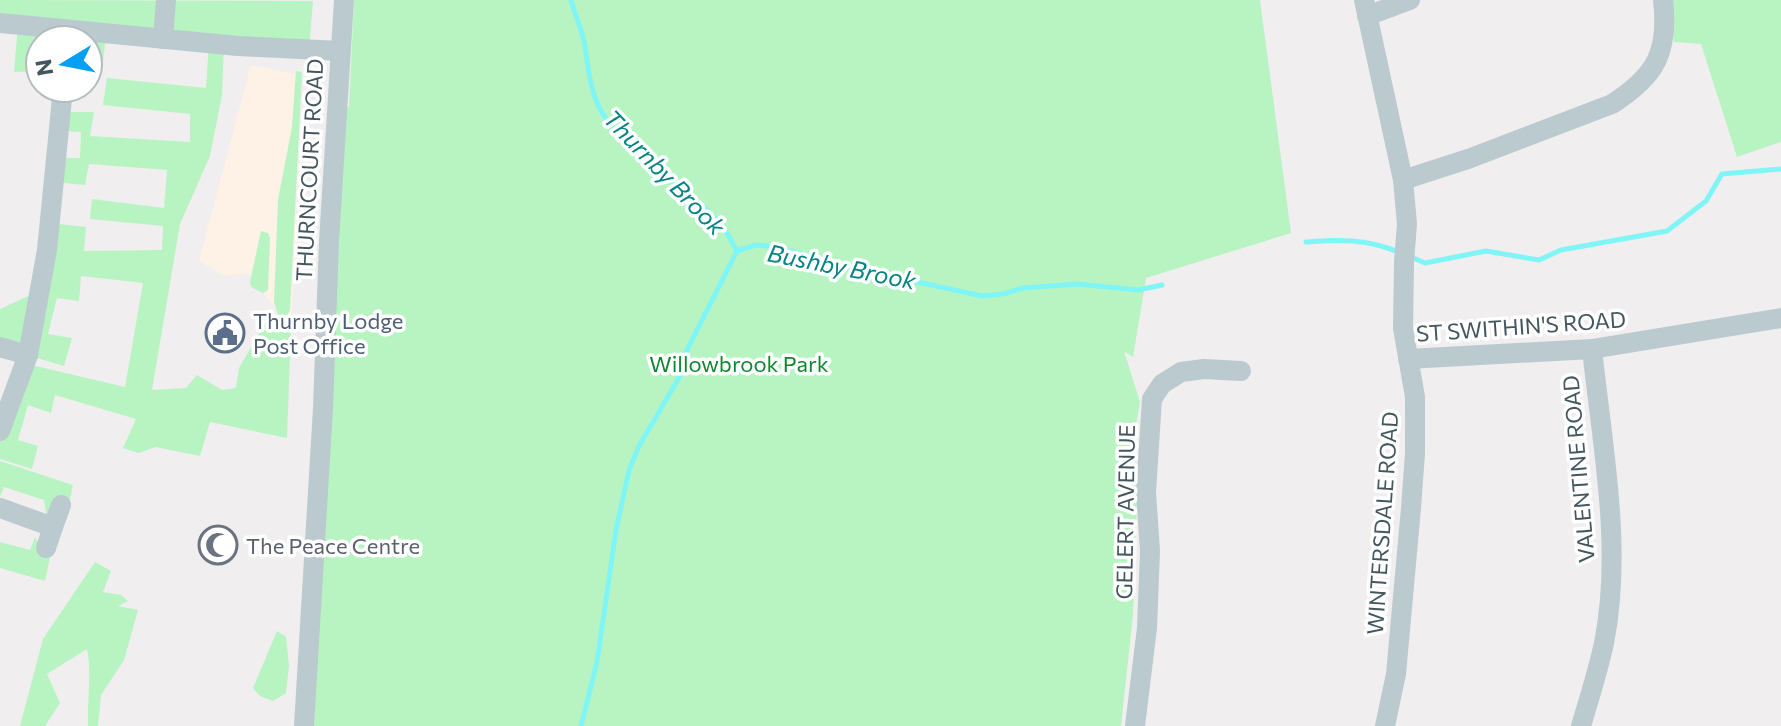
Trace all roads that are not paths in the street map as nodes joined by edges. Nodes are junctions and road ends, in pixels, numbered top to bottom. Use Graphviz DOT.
graph roads {
  1 [pos="166,0"];
  2 [pos="344,0"];
  3 [pos="1410,0"];
  4 [pos="1663,0"];
  5 [pos="1366,8"];
  6 [pos="0,23"];
  7 [pos="24,27"];
  8 [pos="104,37"];
  9 [pos="163,39"];
  10 [pos="340,51"];
  11 [pos="61,104"];
  12 [pos="1403,180"];
  13 [pos="1781,318"];
  14 [pos="0,347"];
  15 [pos="1592,349"];
  16 [pos="28,355"];
  17 [pos="1408,359"];
  18 [pos="1241,371"];
  19 [pos="0,431"];
  20 [pos="61,505"];
  21 [pos="0,508"];
  22 [pos="53,527"];
  23 [pos="46,548"];
  24 [pos="304,726"];
  25 [pos="1135,726"];
  26 [pos="1385,726"];
  27 [pos="1581,726"];
  1 -- 9 [label="street"];
  2 -- 10 [label="street, THURNCOURT ROAD"];
  3 -- 5 [label="street"];
  4 -- 12 [label="street"];
  5 -- 12 [label="street, WINTERSDALE ROAD"];
  6 -- 7 [label="street"];
  8 -- 9 [label="street"];
  9 -- 10 [label="street"];
  10 -- 24 [label="street, THURNCOURT ROAD"];
  11 -- 16 [label="street"];
  12 -- 17 [label="street, WINTERSDALE ROAD"];
  13 -- 15 [label="street, ST SWITHIN'S ROAD"];
  14 -- 16 [label="street"];
  15 -- 17 [label="street, ST SWITHIN'S ROAD"];
  15 -- 27 [label="street, VALENTINE ROAD"];
  16 -- 19 [label="street"];
  17 -- 26 [label="street, WINTERSDALE ROAD"];
  18 -- 25 [label="street, GELERT AVENUE"];
  20 -- 22 [label="street"];
  21 -- 22 [label="street"];
  22 -- 23 [label="street"];
}
